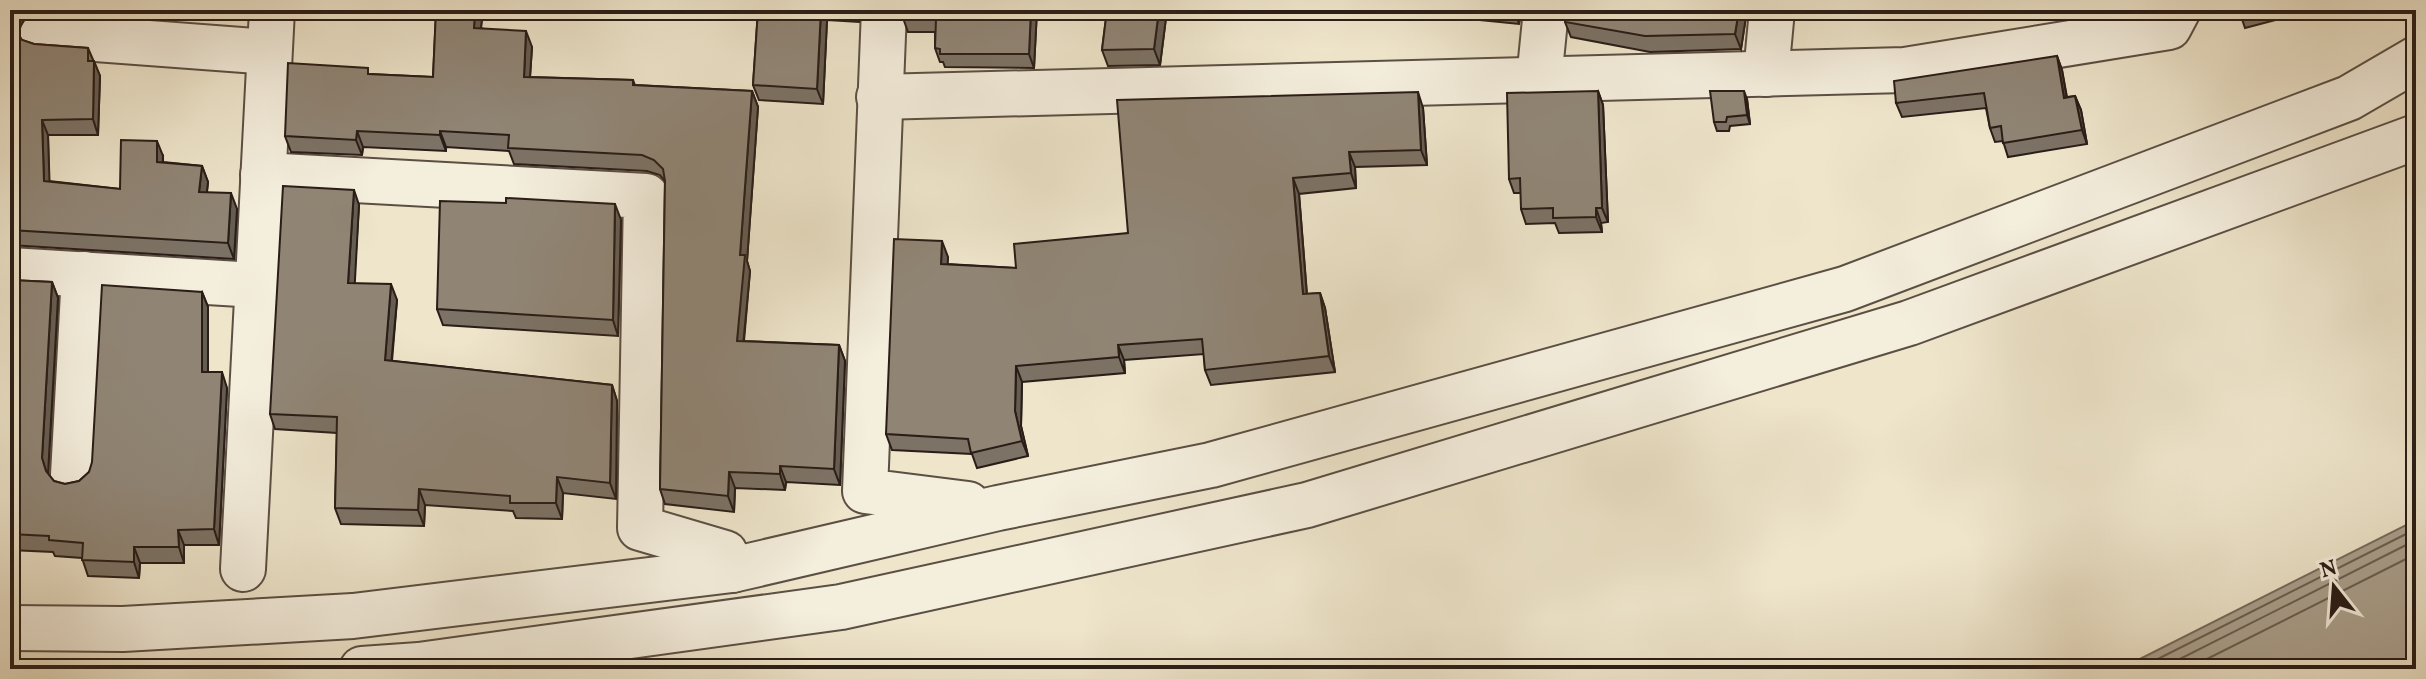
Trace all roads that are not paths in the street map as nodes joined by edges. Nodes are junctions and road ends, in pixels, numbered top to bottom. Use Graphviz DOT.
graph roads {
  1 [pos="884,10"];
  2 [pos="1546,10"];
  3 [pos="1772,10"];
  4 [pos="2178,10"];
  5 [pos="270,31"];
  6 [pos="42,35"];
  7 [pos="2416,59"];
  8 [pos="1766,74"];
  9 [pos="1539,80"];
  10 [pos="879,97"];
  11 [pos="2415,136"];
  12 [pos="263,175"];
  13 [pos="10,270"];
  14 [pos="84,274"];
  15 [pos="257,285"];
  16 [pos="73,475"];
  17 [pos="998,508"];
  18 [pos="243,569"];
  19 [pos="732,570"];
  20 [pos="10,628"];
  21 [pos="362,669"];
  1 -- 10 [label="street"];
  2 -- 9 [label="street"];
  3 -- 8 [label="street"];
  4 -- 8 [label="street"];
  5 -- 6 [label="street"];
  5 -- 12 [label="street"];
  7 -- 17 [label="street"];
  8 -- 9 [label="street"];
  9 -- 10 [label="street"];
  10 -- 17 [label="street"];
  11 -- 21 [label="street"];
  12 -- 15 [label="street"];
  12 -- 19 [label="street"];
  13 -- 14 [label="street"];
  14 -- 15 [label="street"];
  14 -- 16 [label="street"];
  15 -- 18 [label="street"];
  17 -- 19 [label="street"];
  19 -- 20 [label="street"];
}
